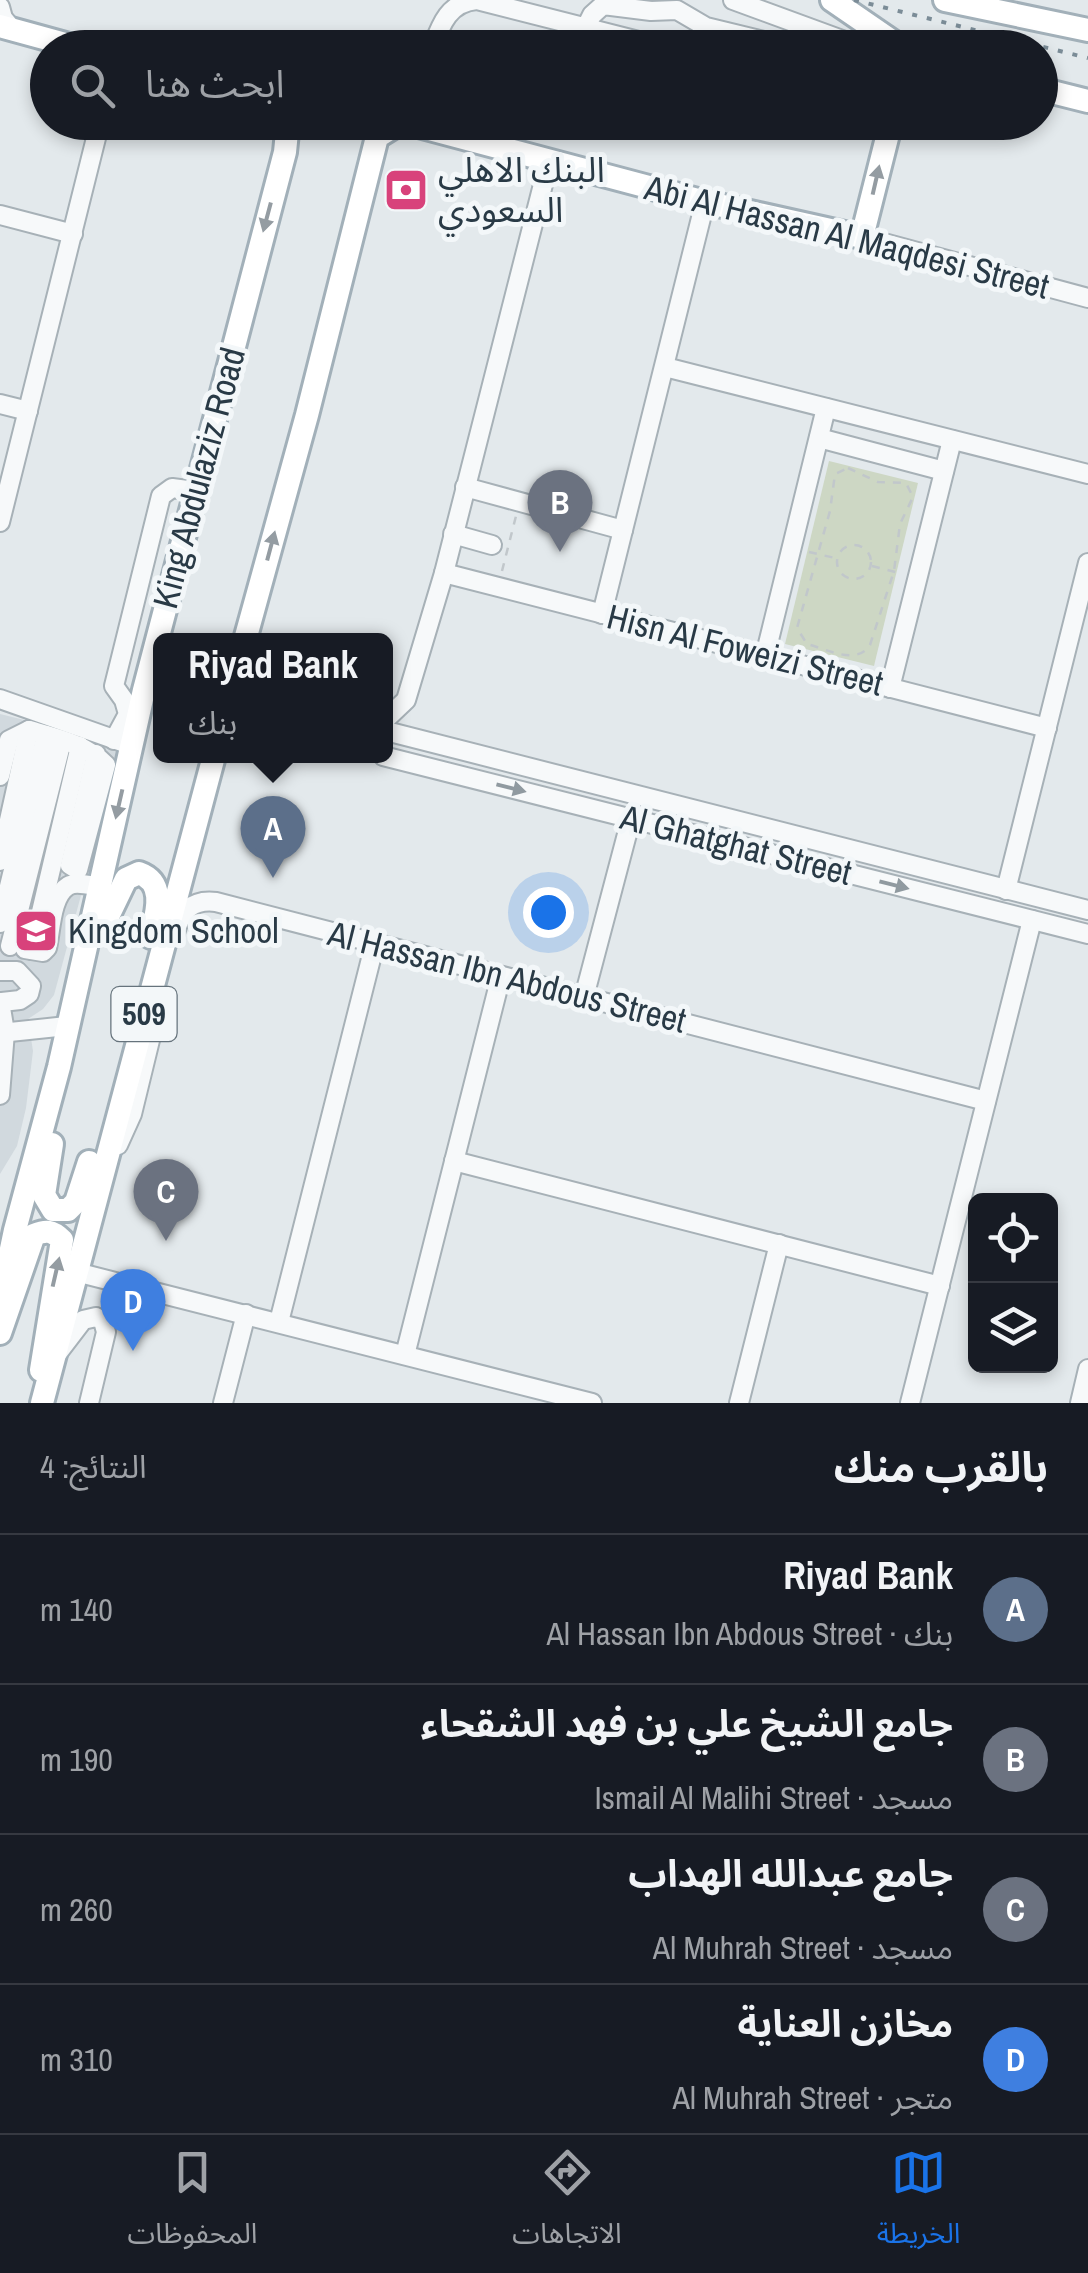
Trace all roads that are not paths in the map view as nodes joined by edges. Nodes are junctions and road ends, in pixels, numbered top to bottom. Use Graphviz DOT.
graph roads {
  1 [pos="733,0"];
  2 [pos="832,0"];
  3 [pos="946,0"];
  4 [pos="683,5"];
  5 [pos="0,7"];
  6 [pos="6,28"];
  7 [pos="586,28"];
  8 [pos="438,30"];
  9 [pos="594,30"];
  10 [pos="718,30"];
  11 [pos="815,30"];
  12 [pos="876,30"];
  13 [pos="1088,30"];
  14 [pos="1058,94"];
  15 [pos="1088,101"];
  16 [pos="96,140"];
  17 [pos="286,140"];
  18 [pos="375,140"];
  19 [pos="473,140"];
  20 [pos="886,140"];
  21 [pos="549,161"];
  22 [pos="705,202"];
  23 [pos="0,215"];
  24 [pos="73,234"];
  25 [pos="862,237"];
  26 [pos="1088,298"];
  27 [pos="665,367"];
  28 [pos="0,404"];
  29 [pos="826,408"];
  30 [pos="28,412"];
  31 [pos="819,438"];
  32 [pos="952,440"];
  33 [pos="944,471"];
  34 [pos="1088,474"];
  35 [pos="465,487"];
  36 [pos="196,491"];
  37 [pos="0,522"];
  38 [pos="623,530"];
  39 [pos="454,534"];
  40 [pos="492,545"];
  41 [pos="1088,563"];
  42 [pos="444,573"];
  43 [pos="602,614"];
  44 [pos="155,633"];
  45 [pos="247,633"];
  46 [pos="153,639"];
  47 [pos="765,656"];
  48 [pos="890,688"];
  49 [pos="0,699"];
  50 [pos="406,700"];
  51 [pos="393,712"];
  52 [pos="1046,728"];
  53 [pos="393,733"];
  54 [pos="63,741"];
  55 [pos="123,743"];
  56 [pos="450,747"];
  57 [pos="393,758"];
  58 [pos="212,763"];
  59 [pos="445,771"];
  60 [pos="0,776"];
  61 [pos="631,818"];
  62 [pos="19,868"];
  63 [pos="72,884"];
  64 [pos="101,886"];
  65 [pos="1006,890"];
  66 [pos="1084,909"];
  67 [pos="1032,920"];
  68 [pos="0,923"];
  69 [pos="1082,932"];
  70 [pos="375,943"];
  71 [pos="5,945"];
  72 [pos="32,950"];
  73 [pos="82,964"];
  74 [pos="0,971"];
  75 [pos="155,974"];
  76 [pos="501,976"];
  77 [pos="584,997"];
  78 [pos="1,1002"];
  79 [pos="68,1026"];
  80 [pos="2,1032"];
  81 [pos="59,1067"];
  82 [pos="125,1086"];
  83 [pos="0,1096"];
  84 [pos="986,1101"];
  85 [pos="454,1160"];
  86 [pos="100,1175"];
  87 [pos="779,1244"];
  88 [pos="76,1272"];
  89 [pos="940,1286"];
  90 [pos="0,1302"];
  91 [pos="246,1314"];
  92 [pos="279,1322"];
  93 [pos="0,1333"];
  94 [pos="405,1355"];
  95 [pos="55,1356"];
  96 [pos="1088,1369"];
  97 [pos="42,1403"];
  98 [pos="89,1403"];
  99 [pos="223,1403"];
  100 [pos="592,1403"];
  101 [pos="738,1403"];
  102 [pos="910,1403"];
  103 [pos="1080,1403"];
  1 -- 11 [label="street"];
  2 -- 12 [label="main road"];
  3 -- 13 [label="main road"];
  4 -- 7 [label="street"];
  4 -- 10 [label="street"];
  5 -- 6 [label="street"];
  7 -- 8 [label="street"];
  7 -- 9 [label="street"];
  14 -- 15 [label="main road"];
  16 -- 24 [label="street"];
  17 -- 36 [label="main road, King Abdulaziz Road / 509, one-way"];
  45 -- 18 [label="main road, Abi Al Hassan Al Maqdesi Street, one-way"];
  19 -- 21 [label="main road, Abi Al Hassan Al Maqdesi Street"];
  25 -- 20 [label="main road, one-way"];
  21 -- 22 [label="main road, Abi Al Hassan Al Maqdesi Street"];
  21 -- 35 [label="street"];
  22 -- 25 [label="main road, Abi Al Hassan Al Maqdesi Street"];
  22 -- 27 [label="street"];
  23 -- 24 [label="street"];
  24 -- 30 [label="street"];
  25 -- 26 [label="street, Abi Al Hassan Al Maqdesi Street"];
  27 -- 29 [label="street"];
  27 -- 38 [label="street"];
  28 -- 30 [label="street"];
  29 -- 31 [label="street"];
  29 -- 32 [label="street"];
  30 -- 37 [label="street"];
  31 -- 33 [label="street"];
  31 -- 47 [label="street"];
  32 -- 33 [label="street"];
  32 -- 34 [label="street"];
  33 -- 48 [label="street"];
  35 -- 38 [label="street"];
  35 -- 39 [label="street"];
  36 -- 44 [label="main road, King Abdulaziz Road / 509"];
  36 -- 55 [label="street"];
  38 -- 43 [label="street"];
  39 -- 40 [label="street"];
  39 -- 42 [label="street"];
  41 -- 52 [label="street"];
  42 -- 43 [label="street, Hisn Al Foweizi Street"];
  42 -- 50 [label="street"];
  43 -- 47 [label="street, Hisn Al Foweizi Street"];
  46 -- 55 [label="main road, King Abdulaziz Road / 509"];
  47 -- 48 [label="street, Hisn Al Foweizi Street"];
  48 -- 52 [label="street, Hisn Al Foweizi Street"];
  49 -- 55 [label="street"];
  50 -- 51 [label="street"];
  50 -- 56 [label="street"];
  52 -- 65 [label="street"];
  53 -- 56 [label="street, Al Ghatghat Street"];
  54 -- 54 [label="street"];
  54 -- 60 [label="street"];
  54 -- 62 [label="street"];
  54 -- 62 [label="street"];
  55 -- 64 [label="main road, King Abdulaziz Road / 509, one-way"];
  56 -- 59 [label="street"];
  56 -- 65 [label="street, Al Ghatghat Street"];
  57 -- 59 [label="street, Al Ghatghat Street"];
  58 -- 75 [label="main road, 509"];
  59 -- 61 [label="street, Al Ghatghat Street, one-way"];
  61 -- 67 [label="street, Al Ghatghat Street, one-way"];
  61 -- 77 [label="street"];
  62 -- 63 [label="street"];
  62 -- 68 [label="street"];
  62 -- 71 [label="street"];
  62 -- 72 [label="street"];
  63 -- 64 [label="street"];
  63 -- 72 [label="street"];
  64 -- 73 [label="main road, King Abdulaziz Road / 509"];
  65 -- 66 [label="street, Al Ghatghat Street"];
  66 -- 69 [label="street"];
  67 -- 69 [label="street, Al Ghatghat Street"];
  67 -- 84 [label="street"];
  70 -- 76 [label="street, Al Hassan Ibn Abdous Street"];
  70 -- 86 [label="street, Al Hassan Ibn Abdous Street"];
  70 -- 92 [label="street"];
  71 -- 72 [label="street"];
  73 -- 75 [label="main road"];
  73 -- 79 [label="main road, King Abdulaziz Road / 509"];
  74 -- 78 [label="street"];
  75 -- 82 [label="main road, 509"];
  76 -- 77 [label="street, Al Hassan Ibn Abdous Street"];
  76 -- 85 [label="street"];
  77 -- 84 [label="street, Al Hassan Ibn Abdous Street"];
  78 -- 80 [label="street"];
  79 -- 80 [label="street"];
  79 -- 81 [label="main road, King Abdulaziz Road / 509"];
  80 -- 83 [label="street"];
  81 -- 82 [label="main road, 509"];
  81 -- 90 [label="main road, King Abdulaziz Road / 509"];
  82 -- 86 [label="main road, 509"];
  84 -- 89 [label="street"];
  85 -- 87 [label="street"];
  85 -- 94 [label="street"];
  86 -- 88 [label="main road, 509"];
  87 -- 89 [label="street"];
  87 -- 101 [label="street"];
  88 -- 91 [label="street"];
  88 -- 95 [label="main road, 509"];
  89 -- 102 [label="street"];
  91 -- 92 [label="street"];
  91 -- 99 [label="street"];
  92 -- 94 [label="street"];
  97 -- 93 [label="main road, 509, one-way"];
  94 -- 100 [label="street"];
  95 -- 97 [label="main road, 509"];
  95 -- 98 [label="street"];
  96 -- 103 [label="street"];
}
